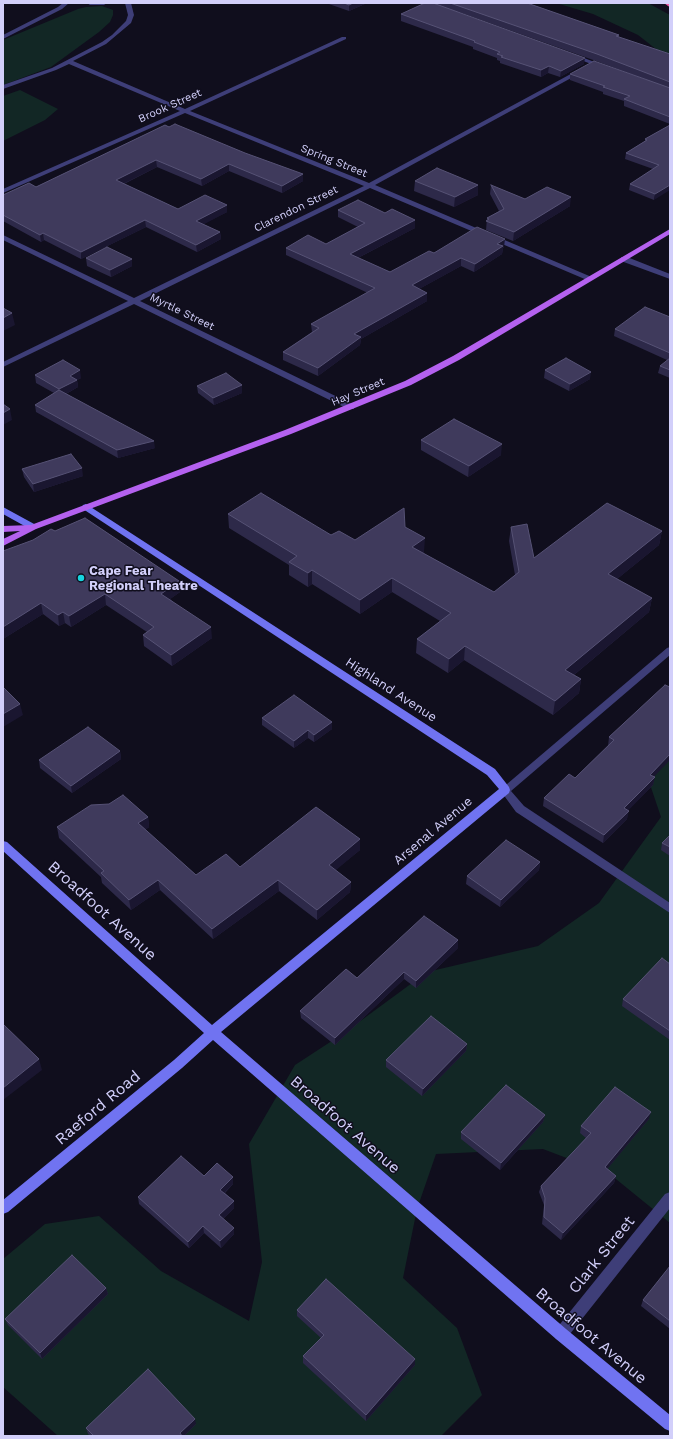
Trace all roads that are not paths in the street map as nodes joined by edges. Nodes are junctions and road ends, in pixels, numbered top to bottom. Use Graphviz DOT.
graph roads {
  1 [pos="66,3"];
  2 [pos="90,3"];
  3 [pos="104,3"];
  4 [pos="128,3"];
  5 [pos="667,3"];
  6 [pos="670,4"];
  7 [pos="3,37"];
  8 [pos="344,38"];
  9 [pos="564,53"];
  10 [pos="70,62"];
  11 [pos="594,63"];
  12 [pos="608,68"];
  13 [pos="3,87"];
  14 [pos="184,111"];
  15 [pos="369,186"];
  16 [pos="3,191"];
  17 [pos="670,231"];
  18 [pos="3,237"];
  19 [pos="624,259"];
  20 [pos="670,277"];
  21 [pos="590,278"];
  22 [pos="134,301"];
  23 [pos="3,365"];
  24 [pos="351,407"];
  25 [pos="86,507"];
  26 [pos="3,510"];
  27 [pos="33,527"];
  28 [pos="3,529"];
  29 [pos="3,543"];
  30 [pos="670,650"];
  31 [pos="505,790"];
  32 [pos="3,845"];
  33 [pos="670,909"];
  34 [pos="213,1033"];
  35 [pos="670,1198"];
  36 [pos="3,1208"];
  37 [pos="561,1334"];
  38 [pos="670,1424"];
  1 -- 7 [label="street"];
  2 -- 3 [label="street"];
  4 -- 10 [label="street"];
  5 -- 6 [label="highway"];
  8 -- 14 [label="street, Brook Street"];
  9 -- 11 [label="street"];
  10 -- 13 [label="street"];
  10 -- 14 [label="street, Spring Street"];
  11 -- 12 [label="street"];
  11 -- 15 [label="street, Clarendon Street"];
  14 -- 15 [label="street, Spring Street"];
  14 -- 16 [label="street, Brook Street"];
  15 -- 21 [label="street, Spring Street"];
  15 -- 22 [label="street, Clarendon Street"];
  17 -- 19 [label="main road, Hay Street"];
  18 -- 22 [label="street, Myrtle Street"];
  19 -- 20 [label="street"];
  19 -- 21 [label="main road, Hay Street"];
  21 -- 24 [label="main road, Hay Street"];
  22 -- 23 [label="street, Clarendon Street"];
  22 -- 24 [label="street, Myrtle Street"];
  24 -- 25 [label="main road, Hay Street"];
  25 -- 27 [label="main road, Hay Street"];
  25 -- 31 [label="main road, Highland Avenue"];
  26 -- 27 [label="main road"];
  27 -- 28 [label="main road"];
  27 -- 29 [label="main road"];
  30 -- 31 [label="street, Arsenal Avenue"];
  31 -- 33 [label="street, Highland Avenue"];
  31 -- 34 [label="main road, Arsenal Avenue"];
  32 -- 34 [label="main road, Broadfoot Avenue"];
  34 -- 36 [label="main road, Raeford Road"];
  34 -- 37 [label="main road, Broadfoot Avenue"];
  35 -- 37 [label="street, Clark Street"];
  37 -- 38 [label="main road, Broadfoot Avenue"];
}
